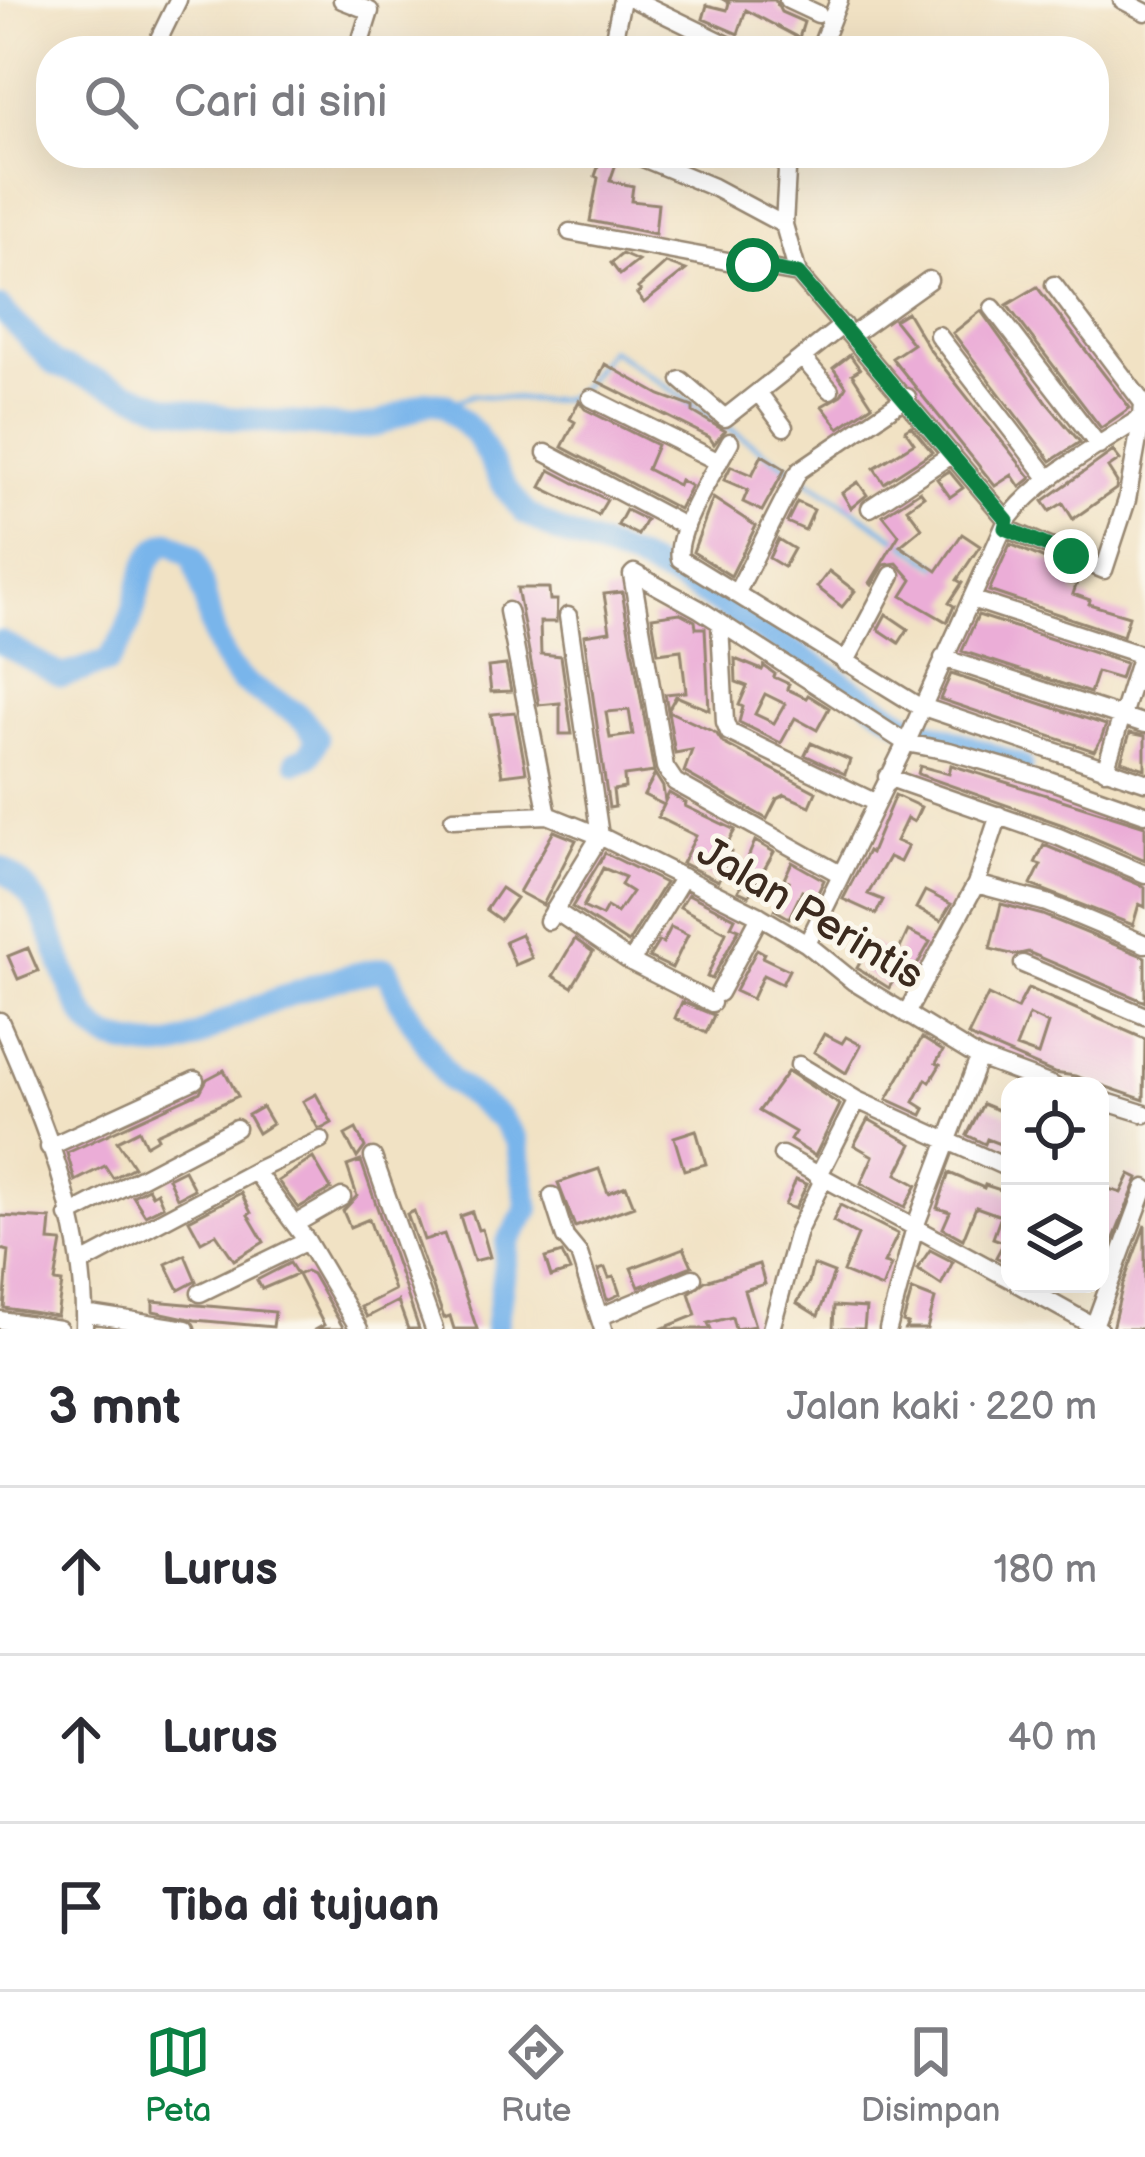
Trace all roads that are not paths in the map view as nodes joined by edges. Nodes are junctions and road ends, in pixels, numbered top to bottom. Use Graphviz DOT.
graph roads {
  1 [pos="178,0"];
  2 [pos="342,0"];
  3 [pos="622,0"];
  4 [pos="635,0"];
  5 [pos="788,0"];
  6 [pos="839,0"];
  7 [pos="1121,0"];
  8 [pos="1145,13"];
  9 [pos="818,14"];
  10 [pos="160,36"];
  11 [pos="362,36"];
  12 [pos="614,36"];
  13 [pos="709,36"];
  14 [pos="825,36"];
  15 [pos="668,168"];
  16 [pos="787,168"];
  17 [pos="784,225"];
  18 [pos="570,232"];
  19 [pos="798,274"];
  20 [pos="929,280"];
  21 [pos="1054,285"];
  22 [pos="993,308"];
  23 [pos="847,330"];
  24 [pos="938,335"];
  25 [pos="802,357"];
  26 [pos="681,380"];
  27 [pos="830,390"];
  28 [pos="758,392"];
  29 [pos="907,397"];
  30 [pos="591,398"];
  31 [pos="1142,416"];
  32 [pos="784,427"];
  33 [pos="730,442"];
  34 [pos="1099,446"];
  35 [pos="546,453"];
  36 [pos="952,454"];
  37 [pos="719,462"];
  38 [pos="1049,479"];
  39 [pos="871,508"];
  40 [pos="1006,524"];
  41 [pos="686,527"];
  42 [pos="892,575"];
  43 [pos="737,592"];
  44 [pos="971,599"];
  45 [pos="508,611"];
  46 [pos="568,616"];
  47 [pos="720,624"];
  48 [pos="1143,656"];
  49 [pos="943,658"];
  50 [pos="845,663"];
  51 [pos="922,709"];
  52 [pos="1121,716"];
  53 [pos="1145,724"];
  54 [pos="908,740"];
  55 [pos="1105,770"];
  56 [pos="886,777"];
  57 [pos="1145,782"];
  58 [pos="874,802"];
  59 [pos="1145,814"];
  60 [pos="548,815"];
  61 [pos="999,815"];
  62 [pos="453,819"];
  63 [pos="600,836"];
  64 [pos="840,874"];
  65 [pos="1145,874"];
  66 [pos="683,877"];
  67 [pos="976,884"];
  68 [pos="760,916"];
  69 [pos="807,944"];
  70 [pos="1145,944"];
  71 [pos="631,962"];
  72 [pos="1022,964"];
  73 [pos="906,1014"];
  74 [pos="1145,1016"];
  75 [pos="0,1021"];
  76 [pos="980,1058"];
  77 [pos="799,1065"];
  78 [pos="1030,1077"];
  79 [pos="194,1080"];
  80 [pos="857,1100"];
  81 [pos="1109,1103"];
  82 [pos="1145,1114"];
  83 [pos="236,1128"];
  84 [pos="321,1140"];
  85 [pos="947,1143"];
  86 [pos="50,1147"];
  87 [pos="782,1155"];
  88 [pos="373,1157"];
  89 [pos="1001,1164"];
  90 [pos="255,1172"];
  91 [pos="821,1179"];
  92 [pos="1145,1188"];
  93 [pos="552,1196"];
  94 [pos="342,1197"];
  95 [pos="68,1216"];
  96 [pos="295,1223"];
  97 [pos="915,1227"];
  98 [pos="307,1241"];
  99 [pos="80,1264"];
  100 [pos="1001,1275"];
  101 [pos="693,1278"];
  102 [pos="200,1293"];
  103 [pos="1034,1293"];
  104 [pos="0,1320"];
  105 [pos="84,1321"];
  106 [pos="601,1323"];
  107 [pos="1097,1328"];
  108 [pos="59,1329"];
  109 [pos="186,1329"];
  110 [pos="359,1329"];
  111 [pos="434,1329"];
  112 [pos="771,1329"];
  113 [pos="888,1329"];
  1 -- 10 [label="street"];
  2 -- 11 [label="street"];
  3 -- 12 [label="street"];
  4 -- 13 [label="street"];
  5 -- 9 [label="street"];
  6 -- 14 [label="street"];
  7 -- 8 [label="street"];
  15 -- 17 [label="street"];
  16 -- 17 [label="street"];
  17 -- 19 [label="street"];
  18 -- 19 [label="street"];
  19 -- 23 [label="street"];
  20 -- 23 [label="street"];
  21 -- 31 [label="street"];
  22 -- 34 [label="street"];
  23 -- 25 [label="street"];
  23 -- 29 [label="street"];
  24 -- 38 [label="street"];
  25 -- 27 [label="street"];
  25 -- 28 [label="street"];
  26 -- 28 [label="street"];
  28 -- 32 [label="street"];
  29 -- 36 [label="street"];
  29 -- 43 [label="street"];
  30 -- 37 [label="street"];
  31 -- 34 [label="street"];
  31 -- 40 [label="street"];
  33 -- 37 [label="street"];
  34 -- 38 [label="street"];
  35 -- 41 [label="street"];
  36 -- 39 [label="street"];
  36 -- 40 [label="street"];
  37 -- 41 [label="street"];
  38 -- 40 [label="street"];
  40 -- 44 [label="street"];
  41 -- 43 [label="street"];
  42 -- 50 [label="street"];
  43 -- 50 [label="street"];
  44 -- 48 [label="street"];
  44 -- 49 [label="street"];
  45 -- 60 [label="street"];
  46 -- 63 [label="street"];
  47 -- 54 [label="street"];
  47 -- 58 [label="street"];
  47 -- 64 [label="street"];
  48 -- 52 [label="street"];
  49 -- 51 [label="street"];
  49 -- 52 [label="street"];
  50 -- 51 [label="street"];
  51 -- 54 [label="street"];
  51 -- 55 [label="street"];
  52 -- 53 [label="street"];
  52 -- 55 [label="street"];
  54 -- 56 [label="street"];
  54 -- 59 [label="street"];
  55 -- 57 [label="street"];
  56 -- 58 [label="street"];
  56 -- 61 [label="street"];
  58 -- 64 [label="street"];
  60 -- 62 [label="street"];
  60 -- 63 [label="street, Jalan Perintis"];
  61 -- 65 [label="street"];
  61 -- 67 [label="street"];
  63 -- 66 [label="street, Jalan Perintis"];
  63 -- 71 [label="street"];
  64 -- 69 [label="street"];
  66 -- 68 [label="street, Jalan Perintis"];
  66 -- 71 [label="street"];
  67 -- 70 [label="street"];
  67 -- 73 [label="street"];
  68 -- 69 [label="street, Jalan Perintis"];
  68 -- 71 [label="street"];
  69 -- 73 [label="street, Jalan Perintis"];
  72 -- 74 [label="street"];
  73 -- 76 [label="street, Jalan Perintis"];
  75 -- 86 [label="street"];
  76 -- 78 [label="street, Jalan Perintis"];
  76 -- 85 [label="street"];
  77 -- 80 [label="street"];
  79 -- 86 [label="street"];
  80 -- 85 [label="street"];
  80 -- 91 [label="street"];
  81 -- 82 [label="street"];
  83 -- 95 [label="street"];
  84 -- 90 [label="street"];
  85 -- 89 [label="street"];
  85 -- 97 [label="street"];
  86 -- 95 [label="street"];
  87 -- 91 [label="street"];
  88 -- 111 [label="street"];
  90 -- 96 [label="street"];
  90 -- 99 [label="street"];
  91 -- 97 [label="street"];
  91 -- 112 [label="street"];
  92 -- 107 [label="street"];
  93 -- 106 [label="street"];
  94 -- 96 [label="street"];
  95 -- 99 [label="street"];
  96 -- 98 [label="street"];
  97 -- 100 [label="street"];
  97 -- 113 [label="street"];
  98 -- 102 [label="street"];
  98 -- 110 [label="street"];
  99 -- 105 [label="street"];
  101 -- 106 [label="street"];
  103 -- 107 [label="street"];
  104 -- 108 [label="street"];
  105 -- 109 [label="street"];
}
